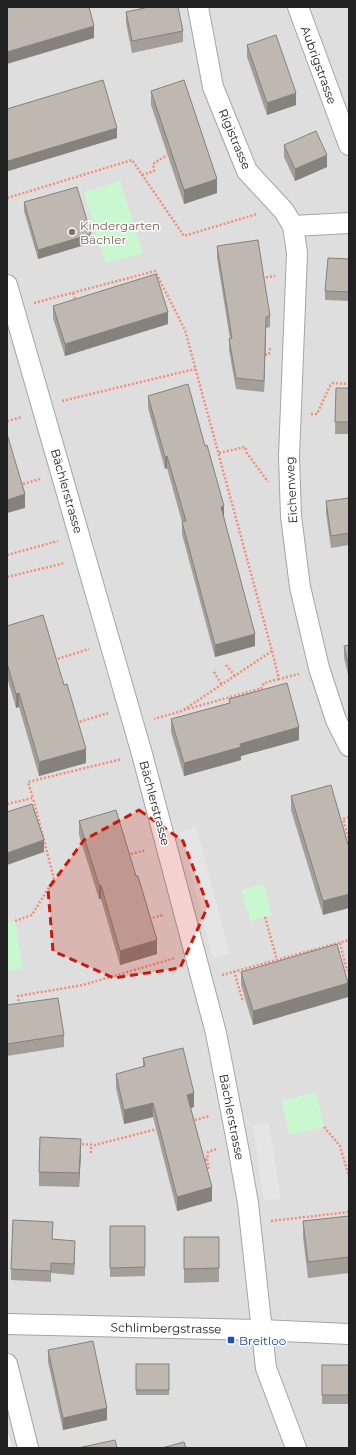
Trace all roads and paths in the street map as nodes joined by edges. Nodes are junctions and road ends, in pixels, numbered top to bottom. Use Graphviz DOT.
graph roads {
  1 [pos="198,7"];
  2 [pos="298,7"];
  3 [pos="349,145"];
  4 [pos="167,155"];
  5 [pos="142,175"];
  6 [pos="7,198"];
  7 [pos="280,207"];
  8 [pos="349,223"];
  9 [pos="293,226"];
  10 [pos="7,285"];
  11 [pos="73,293"];
  12 [pos="76,302"];
  13 [pos="14,308"];
  14 [pos="195,369"];
  15 [pos="349,384"];
  16 [pos="42,406"];
  17 [pos="290,414"];
  18 [pos="23,417"];
  19 [pos="7,422"];
  20 [pos="219,453"];
  21 [pos="41,479"];
  22 [pos="23,484"];
  23 [pos="269,485"];
  24 [pos="59,541"];
  25 [pos="7,555"];
  26 [pos="44,568"];
  27 [pos="7,577"];
  28 [pos="90,649"];
  29 [pos="272,651"];
  30 [pos="53,660"];
  31 [pos="226,665"];
  32 [pos="319,668"];
  33 [pos="214,672"];
  34 [pos="235,676"];
  35 [pos="279,679"];
  36 [pos="222,685"];
  37 [pos="259,689"];
  38 [pos="261,696"];
  39 [pos="229,698"];
  40 [pos="210,703"];
  41 [pos="231,704"];
  42 [pos="212,709"];
  43 [pos="182,711"];
  44 [pos="108,713"];
  45 [pos="74,723"];
  46 [pos="134,724"];
  47 [pos="349,746"];
  48 [pos="142,754"];
  49 [pos="32,798"];
  50 [pos="7,804"];
  51 [pos="349,817"];
  52 [pos="344,822"];
  53 [pos="338,823"];
  54 [pos="349,840"];
  55 [pos="146,850"];
  56 [pos="125,856"];
  57 [pos="164,914"];
  58 [pos="265,917"];
  59 [pos="147,919"];
  60 [pos="16,921"];
  61 [pos="349,940"];
  62 [pos="340,943"];
  63 [pos="311,950"];
  64 [pos="195,952"];
  65 [pos="314,957"];
  66 [pos="277,960"];
  67 [pos="262,964"];
  68 [pos="234,971"];
  69 [pos="264,971"];
  70 [pos="347,971"];
  71 [pos="202,980"];
  72 [pos="243,1002"];
  73 [pos="13,1007"];
  74 [pos="210,1116"];
  75 [pos="187,1122"];
  76 [pos="324,1127"];
  77 [pos="164,1128"];
  78 [pos="75,1144"];
  79 [pos="91,1145"];
  80 [pos="218,1148"];
  81 [pos="91,1153"];
  82 [pos="208,1159"];
  83 [pos="201,1161"];
  84 [pos="209,1170"];
  85 [pos="349,1178"];
  86 [pos="349,1212"];
  87 [pos="338,1213"];
  88 [pos="338,1220"];
  89 [pos="265,1222"];
  90 [pos="7,1324"];
  91 [pos="261,1330"];
  92 [pos="349,1334"];
  93 [pos="7,1364"];
  94 [pos="28,1448"];
  95 [pos="296,1448"];
  1 -- 7 [label="street, Rigistrasse"];
  2 -- 3 [label="street, Aubrigstrasse"];
  4 -- 5 [label="path"];
  5 -- 6 [label="path"];
  5 -- 7 [label="path"];
  7 -- 9 [label="street, Rigistrasse"];
  8 -- 9 [label="street"];
  9 -- 17 [label="street, Eichenweg"];
  10 -- 13 [label="street, Bächlerstrasse"];
  11 -- 12 [label="path"];
  11 -- 13 [label="path"];
  11 -- 14 [label="path"];
  13 -- 16 [label="street, Bächlerstrasse"];
  14 -- 16 [label="path"];
  14 -- 20 [label="path"];
  15 -- 17 [label="path"];
  16 -- 46 [label="street, Bächlerstrasse"];
  17 -- 32 [label="street, Eichenweg"];
  18 -- 19 [label="path"];
  20 -- 23 [label="path"];
  20 -- 29 [label="path"];
  21 -- 22 [label="path"];
  24 -- 25 [label="path"];
  26 -- 27 [label="path"];
  28 -- 30 [label="path"];
  29 -- 34 [label="path"];
  29 -- 35 [label="path"];
  31 -- 34 [label="path"];
  32 -- 35 [label="path"];
  32 -- 47 [label="street, Eichenweg"];
  33 -- 36 [label="path"];
  34 -- 36 [label="path"];
  35 -- 37 [label="path"];
  36 -- 43 [label="path"];
  37 -- 38 [label="path"];
  37 -- 39 [label="path"];
  39 -- 40 [label="path"];
  39 -- 41 [label="path"];
  40 -- 42 [label="path"];
  40 -- 43 [label="path"];
  43 -- 46 [label="path"];
  44 -- 45 [label="path"];
  46 -- 48 [label="street, Bächlerstrasse"];
  48 -- 49 [label="path"];
  48 -- 64 [label="street, Bächlerstrasse"];
  49 -- 50 [label="path"];
  49 -- 60 [label="path"];
  51 -- 52 [label="path"];
  52 -- 53 [label="path"];
  52 -- 54 [label="path"];
  55 -- 56 [label="path"];
  57 -- 59 [label="path"];
  58 -- 66 [label="path"];
  61 -- 62 [label="path"];
  62 -- 63 [label="path"];
  62 -- 70 [label="path"];
  63 -- 65 [label="path"];
  63 -- 66 [label="path"];
  64 -- 71 [label="street, Bächlerstrasse"];
  64 -- 73 [label="path"];
  66 -- 67 [label="path"];
  67 -- 68 [label="path"];
  67 -- 69 [label="path"];
  68 -- 71 [label="path"];
  68 -- 72 [label="path"];
  71 -- 91 [label="street, Bächlerstrasse"];
  74 -- 75 [label="path"];
  76 -- 85 [label="path"];
  77 -- 79 [label="path"];
  78 -- 79 [label="path"];
  79 -- 81 [label="path"];
  80 -- 82 [label="path"];
  82 -- 83 [label="path"];
  82 -- 84 [label="path"];
  86 -- 87 [label="path"];
  87 -- 88 [label="path"];
  87 -- 89 [label="path"];
  90 -- 91 [label="street, Schlimbergstrasse"];
  91 -- 92 [label="street, Schlimbergstrasse"];
  91 -- 95 [label="street, Bächlerstrasse"];
  93 -- 94 [label="street"];
}
